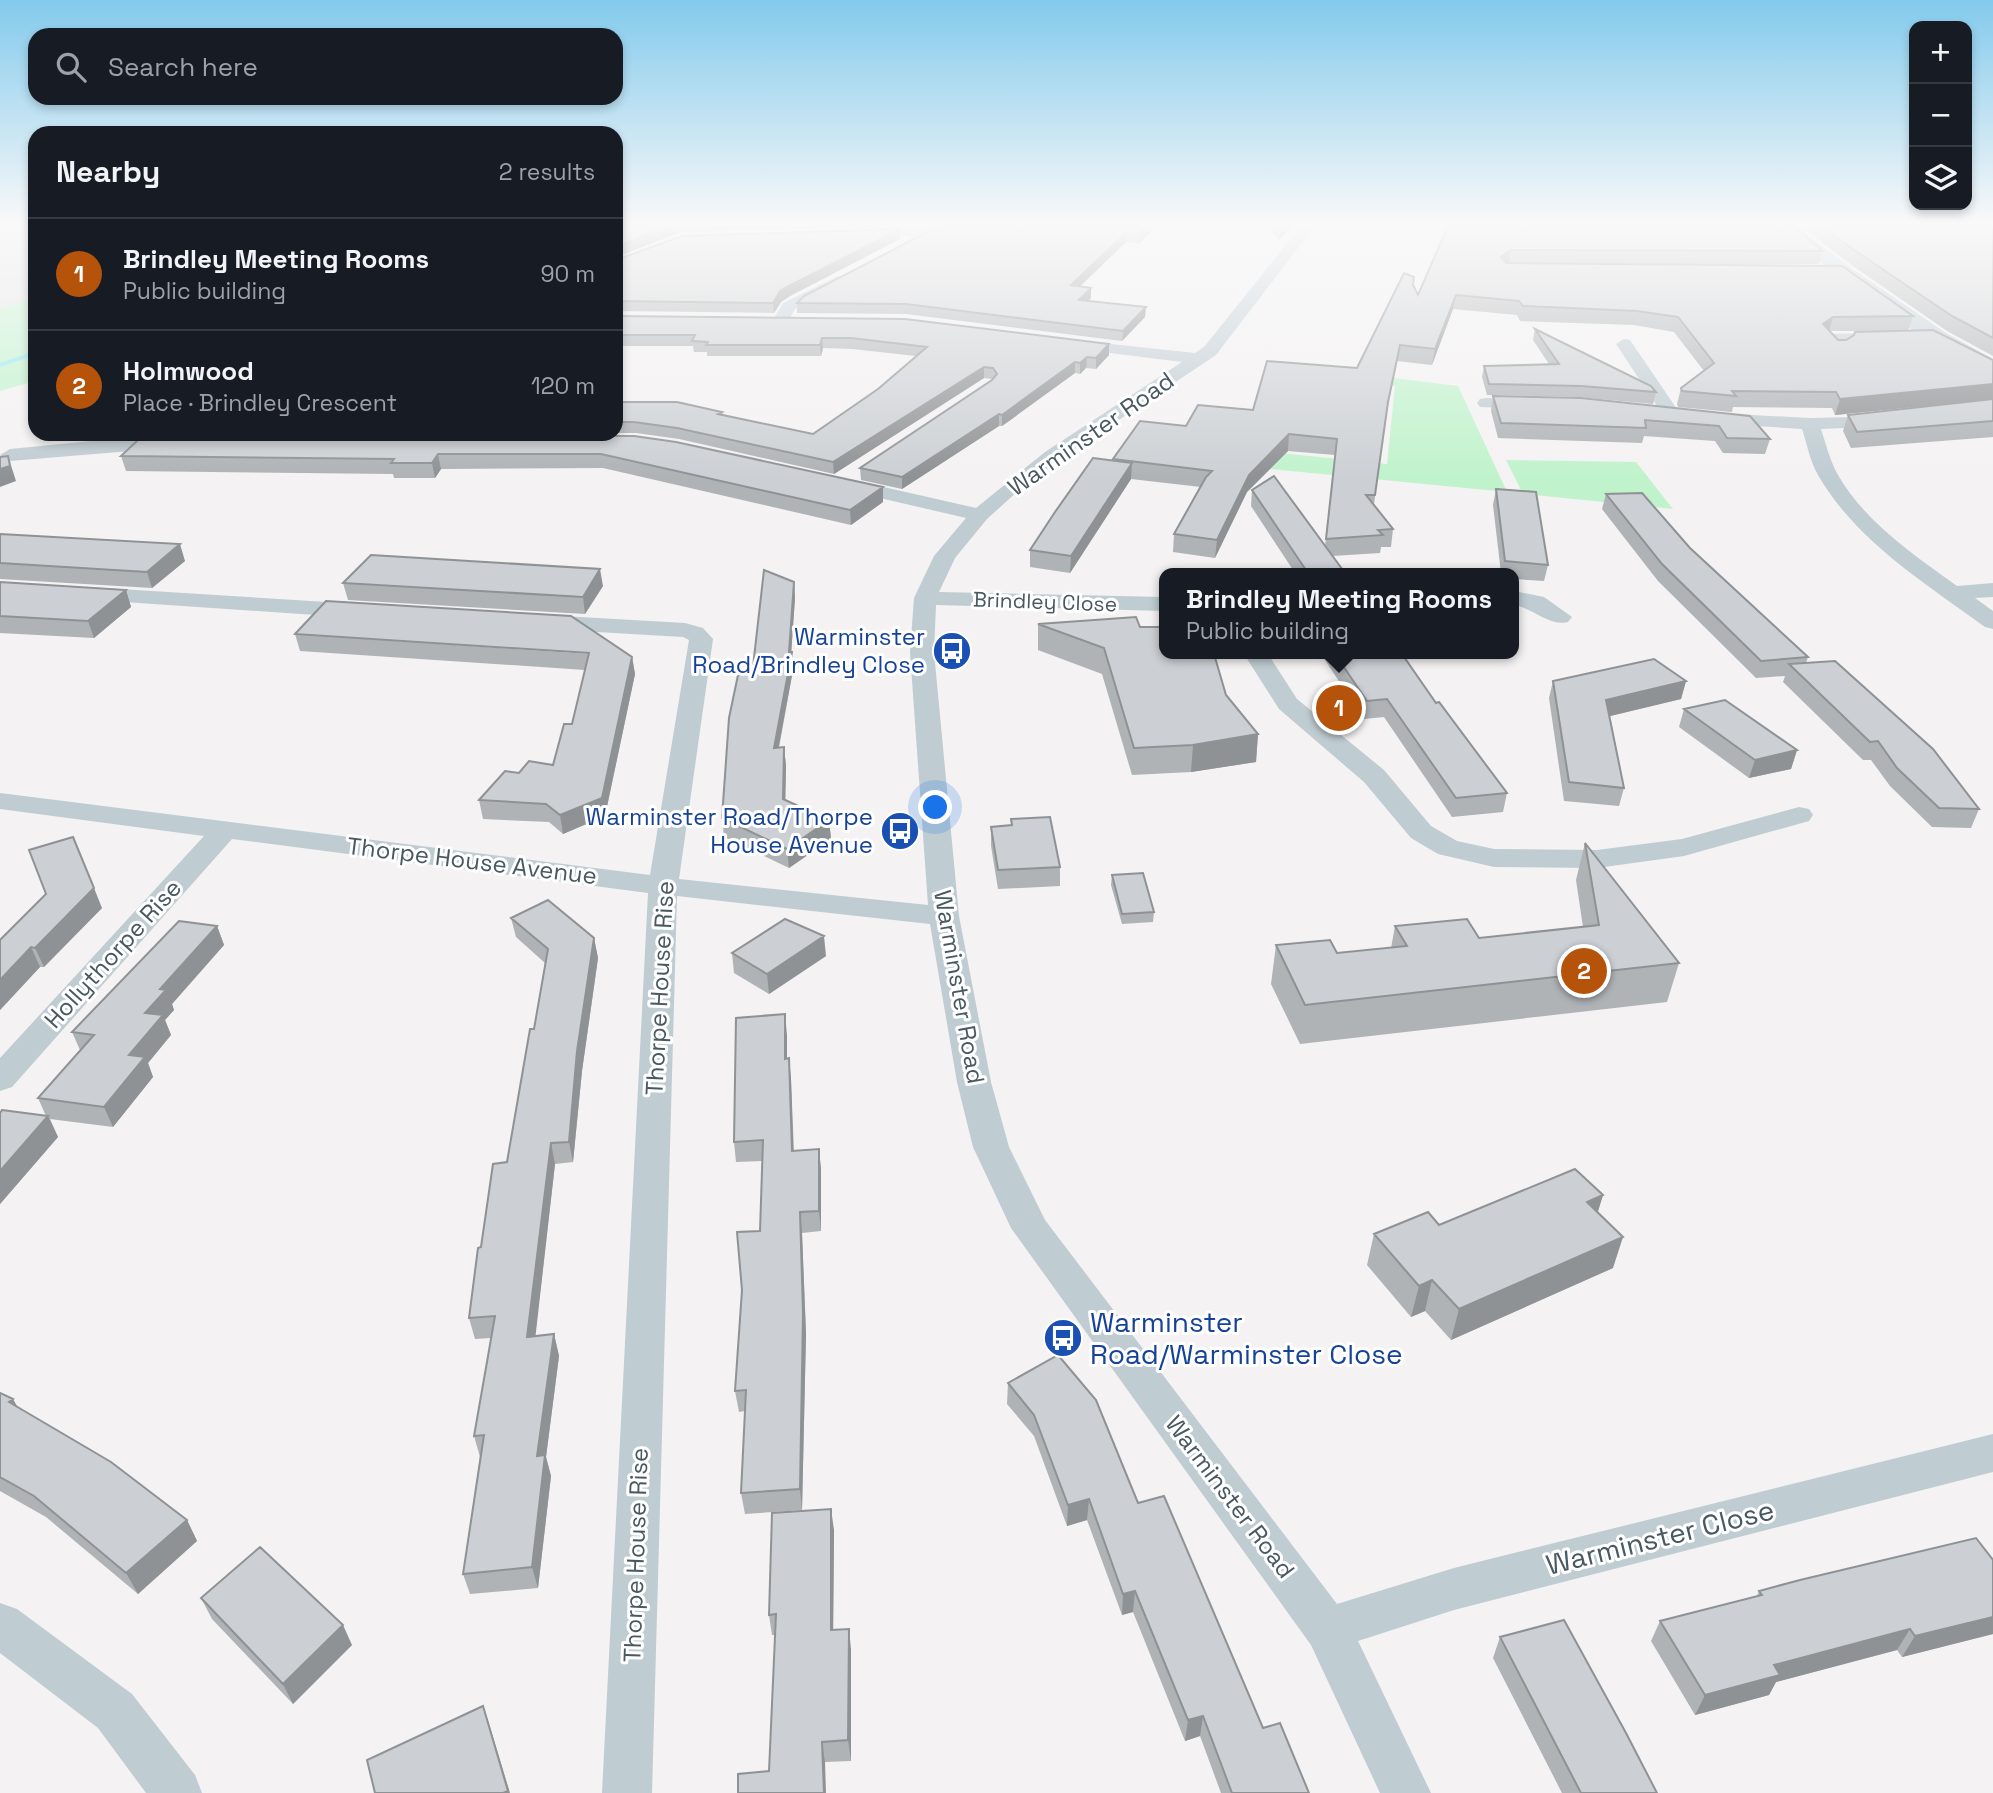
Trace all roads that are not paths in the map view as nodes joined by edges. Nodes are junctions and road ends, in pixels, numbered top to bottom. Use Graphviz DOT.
graph roads {
  1 [pos="785,310"];
  2 [pos="1243,310"];
  3 [pos="1898,310"];
  4 [pos="807,320"];
  5 [pos="1938,338"];
  6 [pos="1052,341"];
  7 [pos="1624,344"];
  8 [pos="1840,348"];
  9 [pos="1199,359"];
  10 [pos="1993,368"];
  11 [pos="1486,404"];
  12 [pos="1547,404"];
  13 [pos="1649,413"];
  14 [pos="1684,416"];
  15 [pos="1910,417"];
  16 [pos="1810,424"];
  17 [pos="50,441"];
  18 [pos="188,443"];
  19 [pos="5,457"];
  20 [pos="860,468"];
  21 [pos="980,515"];
  22 [pos="1993,590"];
  23 [pos="68,593"];
  24 [pos="1954,593"];
  25 [pos="925,598"];
  26 [pos="1519,599"];
  27 [pos="1159,604"];
  28 [pos="384,612"];
  29 [pos="1560,617"];
  30 [pos="520,620"];
  31 [pos="1993,622"];
  32 [pos="1259,659"];
  33 [pos="0,801"];
  34 [pos="1798,815"];
  35 [pos="226,829"];
  36 [pos="663,886"];
  37 [pos="944,916"];
  38 [pos="0,1079"];
  39 [pos="1993,1452"];
  40 [pos="0,1625"];
  41 [pos="1328,1629"];
  42 [pos="177,1793"];
  43 [pos="627,1793"];
  44 [pos="1406,1793"];
  1 -- 4 [label="street"];
  2 -- 9 [label="street, Warminster Road"];
  3 -- 5 [label="street"];
  5 -- 8 [label="street"];
  5 -- 10 [label="street"];
  6 -- 9 [label="street"];
  7 -- 14 [label="street"];
  9 -- 21 [label="street, Warminster Road"];
  11 -- 12 [label="street"];
  13 -- 14 [label="street"];
  14 -- 16 [label="street"];
  15 -- 16 [label="street"];
  16 -- 24 [label="street"];
  17 -- 19 [label="street"];
  18 -- 19 [label="street"];
  20 -- 21 [label="street"];
  21 -- 25 [label="street, Warminster Road"];
  22 -- 24 [label="street"];
  23 -- 28 [label="street"];
  24 -- 31 [label="street"];
  25 -- 27 [label="street, Brindley Close"];
  25 -- 37 [label="street, Warminster Road"];
  26 -- 29 [label="street"];
  30 -- 36 [label="street, Thorpe House Rise"];
  32 -- 34 [label="street"];
  33 -- 35 [label="street, Thorpe House Avenue"];
  35 -- 36 [label="street, Thorpe House Avenue"];
  35 -- 38 [label="street, Hollythorpe Rise"];
  36 -- 37 [label="street, Thorpe House Avenue"];
  36 -- 43 [label="street, Thorpe House Rise"];
  37 -- 41 [label="street, Warminster Road"];
  39 -- 41 [label="street, Warminster Close"];
  40 -- 42 [label="street"];
  41 -- 44 [label="street, Warminster Road"];
}
